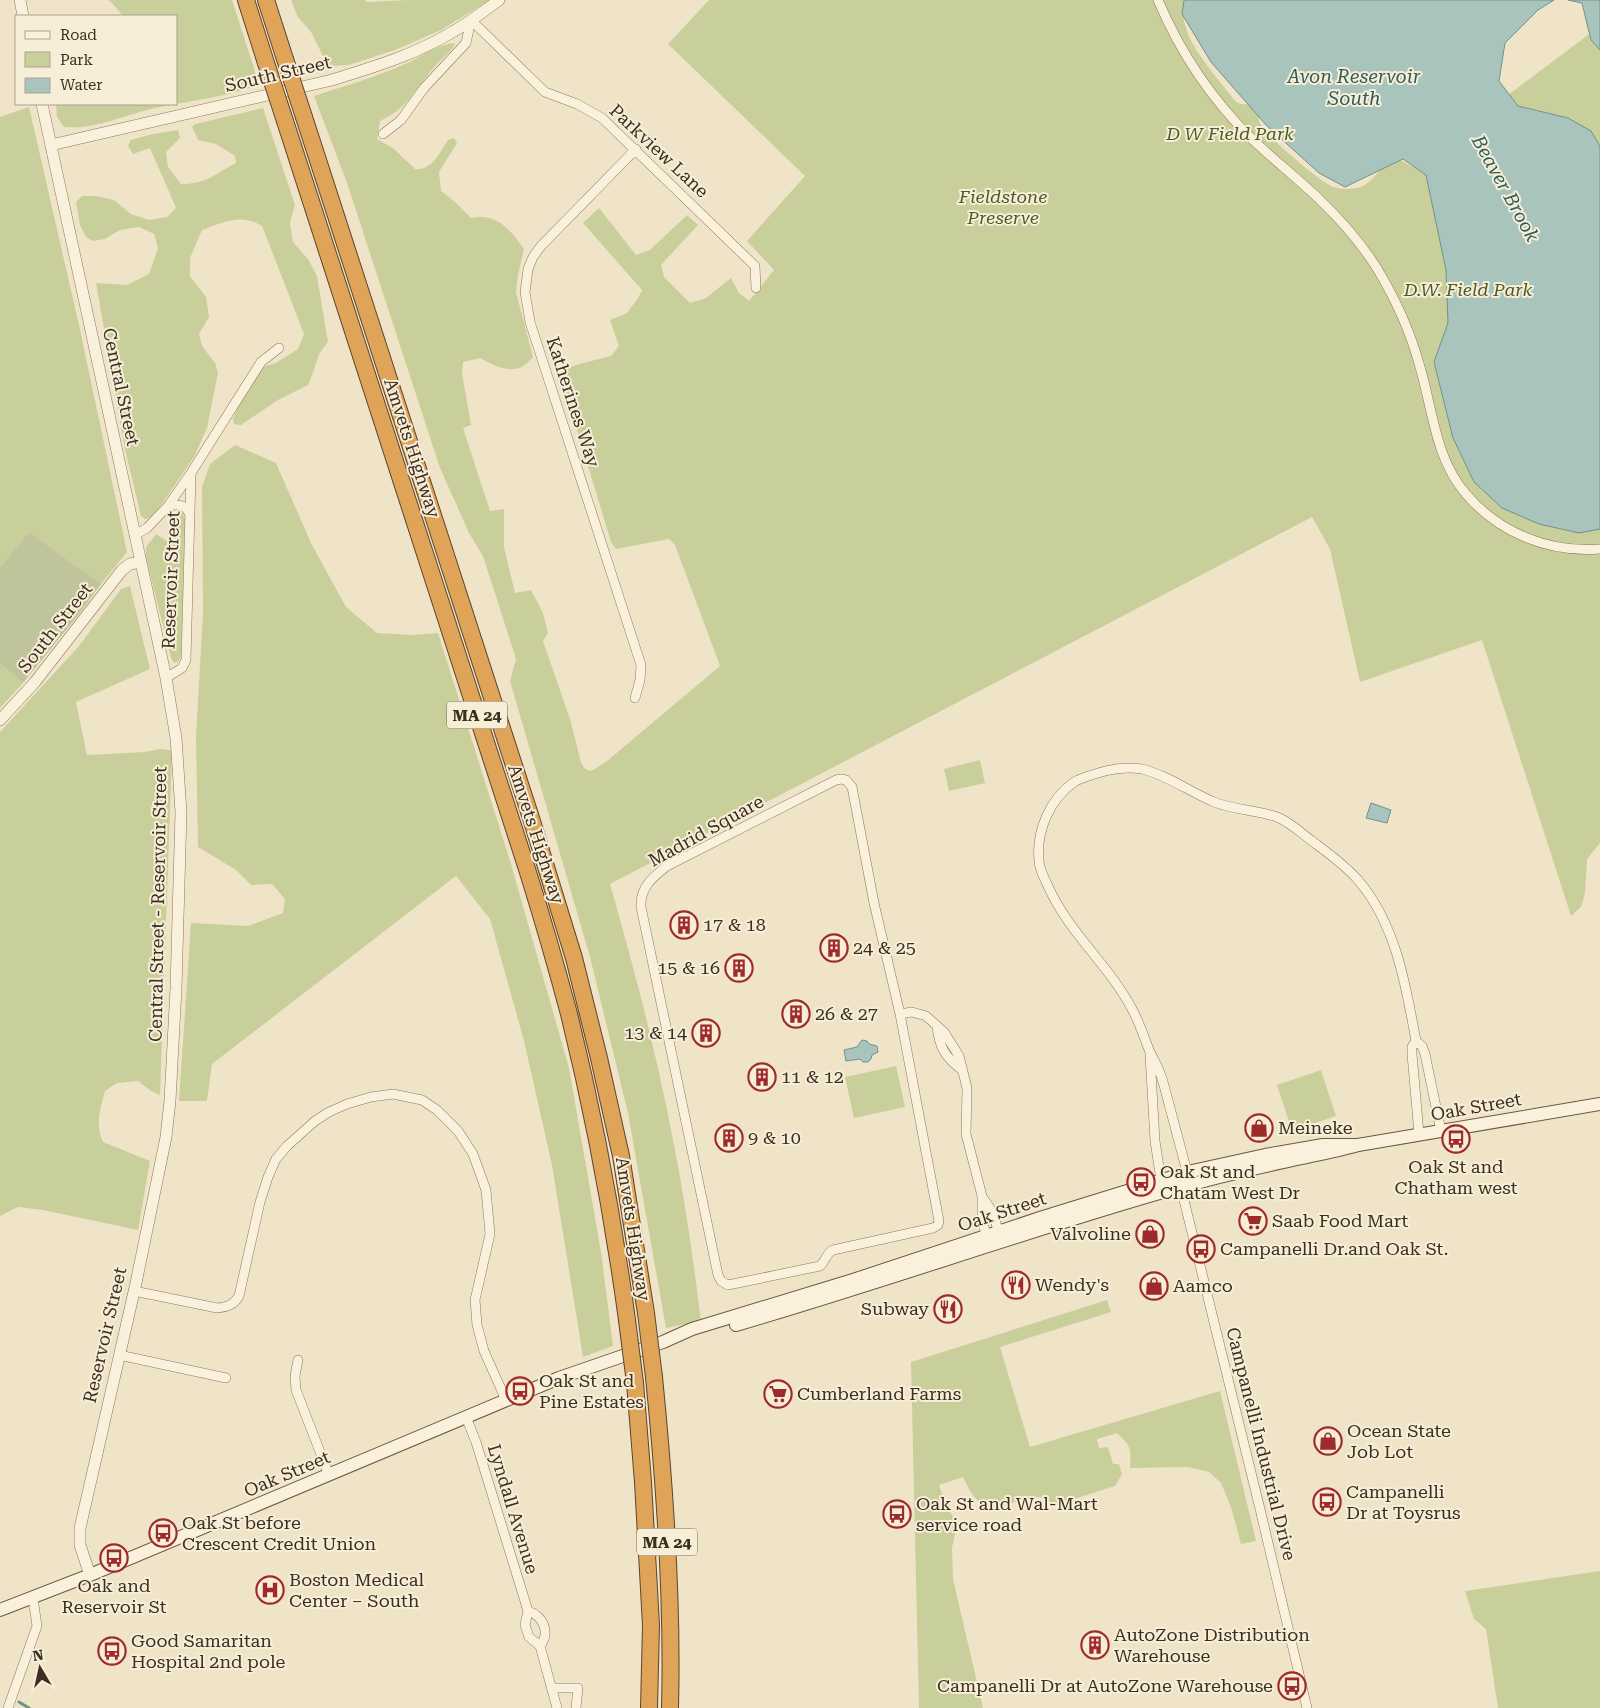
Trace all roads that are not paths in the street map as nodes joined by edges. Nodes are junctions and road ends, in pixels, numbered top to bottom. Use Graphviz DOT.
graph roads {
  1 [pos="20,0"];
  2 [pos="246,0"];
  3 [pos="266,0"];
  4 [pos="499,0"];
  5 [pos="1158,0"];
  6 [pos="23,15"];
  7 [pos="471,20"];
  8 [pos="42,105"];
  9 [pos="384,134"];
  10 [pos="51,145"];
  11 [pos="636,149"];
  12 [pos="756,288"];
  13 [pos="279,348"];
  14 [pos="191,473"];
  15 [pos="168,506"];
  16 [pos="191,519"];
  17 [pos="135,535"];
  18 [pos="1600,549"];
  19 [pos="141,562"];
  20 [pos="166,678"];
  21 [pos="636,698"];
  22 [pos="0,720"];
  23 [pos="900,1014"];
  24 [pos="1416,1041"];
  25 [pos="1150,1052"];
  26 [pos="170,1101"];
  27 [pos="1600,1104"];
  28 [pos="1441,1131"];
  29 [pos="1419,1134"];
  30 [pos="1358,1144"];
  31 [pos="1187,1172"];
  32 [pos="1161,1180"];
  33 [pos="1181,1188"];
  34 [pos="982,1196"];
  35 [pos="1001,1236"];
  36 [pos="988,1240"];
  37 [pos="134,1291"];
  38 [pos="118,1355"];
  39 [pos="298,1360"];
  40 [pos="226,1378"];
  41 [pos="506,1400"];
  42 [pos="466,1417"];
  43 [pos="329,1475"];
  44 [pos="90,1575"];
  45 [pos="33,1598"];
  46 [pos="0,1610"];
  47 [pos="528,1610"];
  48 [pos="540,1646"];
  49 [pos="552,1688"];
  50 [pos="8,1708"];
  51 [pos="557,1708"];
  52 [pos="576,1708"];
  53 [pos="649,1708"];
  54 [pos="670,1708"];
  55 [pos="1307,1708"];
  1 -- 6 [label="street"];
  2 -- 53 [label="highway, Amvets Highway / MA 24, bridge"];
  3 -- 54 [label="highway, Amvets Highway / MA 24, bridge"];
  4 -- 7 [label="street, South Street"];
  5 -- 18 [label="street"];
  7 -- 9 [label="street"];
  7 -- 10 [label="street, South Street"];
  7 -- 11 [label="street, Parkview Lane"];
  8 -- 10 [label="street, Central Street"];
  10 -- 17 [label="street, Central Street"];
  11 -- 12 [label="street, Parkview Lane"];
  11 -- 21 [label="street, Katherines Way"];
  13 -- 14 [label="street"];
  14 -- 15 [label="street"];
  14 -- 16 [label="street, Reservoir Street"];
  15 -- 16 [label="street"];
  15 -- 17 [label="street"];
  16 -- 20 [label="street, Reservoir Street"];
  17 -- 19 [label="street, Central Street"];
  19 -- 20 [label="street, Central Street"];
  19 -- 22 [label="street, South Street"];
  20 -- 26 [label="street, Central Street - Reservoir Street"];
  23 -- 23 [label="street, Madrid Square"];
  23 -- 34 [label="street"];
  24 -- 25 [label="street"];
  24 -- 28 [label="street"];
  24 -- 29 [label="street"];
  25 -- 31 [label="street"];
  25 -- 32 [label="street"];
  26 -- 37 [label="street, Reservoir Street"];
  27 -- 28 [label="main road, Oak Street"];
  28 -- 29 [label="main road, Oak Street"];
  29 -- 30 [label="main road, Oak Street"];
  30 -- 31 [label="main road, Oak Street"];
  30 -- 33 [label="main road, Oak Street"];
  31 -- 32 [label="main road, Oak Street"];
  31 -- 33 [label="street"];
  32 -- 33 [label="street"];
  32 -- 35 [label="main road, Oak Street"];
  33 -- 35 [label="main road, Oak Street"];
  33 -- 55 [label="street, Campanelli Industrial Drive"];
  34 -- 35 [label="street"];
  34 -- 36 [label="street"];
  35 -- 36 [label="main road, Oak Street"];
  36 -- 41 [label="main road, Oak Street"];
  37 -- 38 [label="street, Reservoir Street"];
  37 -- 41 [label="street"];
  38 -- 40 [label="street"];
  38 -- 44 [label="street, Reservoir Street"];
  39 -- 43 [label="street"];
  41 -- 42 [label="main road, Oak Street"];
  42 -- 43 [label="main road, Oak Street"];
  42 -- 47 [label="street, Lyndall Avenue"];
  43 -- 44 [label="main road, Oak Street"];
  44 -- 45 [label="main road, Oak Street"];
  45 -- 46 [label="main road, Oak Street"];
  45 -- 50 [label="street"];
  47 -- 48 [label="street, Lyndall Avenue"];
  47 -- 48 [label="street, Lyndall Avenue"];
  48 -- 49 [label="street, Lyndall Avenue"];
  49 -- 51 [label="street, Lyndall Avenue"];
  49 -- 52 [label="street"];
}
